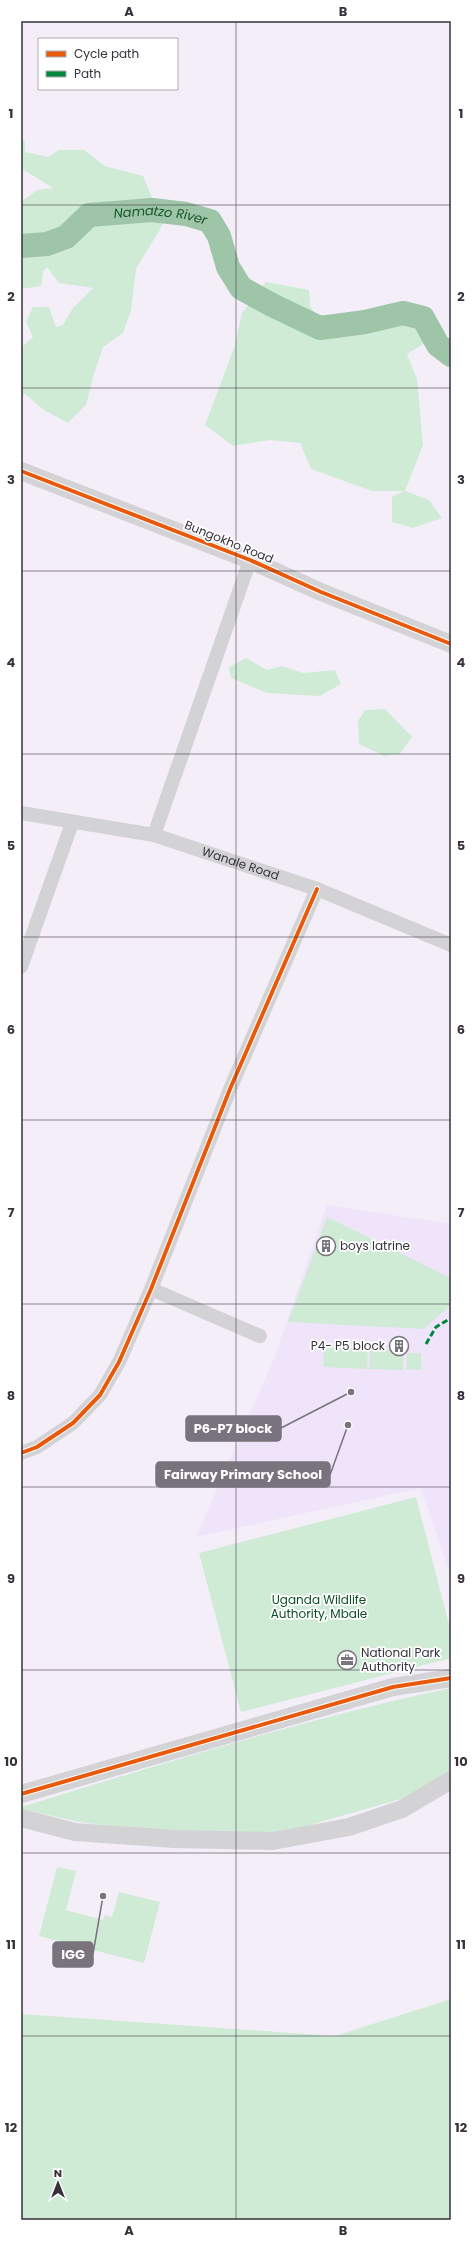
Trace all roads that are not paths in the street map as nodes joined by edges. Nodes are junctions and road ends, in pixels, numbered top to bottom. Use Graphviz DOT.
graph roads {
  1 [pos="21,471"];
  2 [pos="250,560"];
  3 [pos="451,644"];
  4 [pos="21,813"];
  5 [pos="72,823"];
  6 [pos="154,835"];
  7 [pos="317,889"];
  8 [pos="451,945"];
  9 [pos="21,967"];
  10 [pos="151,1289"];
  11 [pos="260,1336"];
  12 [pos="21,1453"];
  13 [pos="451,1678"];
  14 [pos="451,1780"];
  15 [pos="21,1794"];
  16 [pos="21,1818"];
  1 -- 2 [label="street, Bungokho Road"];
  2 -- 3 [label="street, Bungokho Road"];
  2 -- 6 [label="street"];
  4 -- 5 [label="street, Wanale Road"];
  5 -- 6 [label="street, Wanale Road"];
  5 -- 9 [label="street"];
  6 -- 7 [label="street, Wanale Road"];
  7 -- 8 [label="street, Wanale Road"];
  7 -- 10 [label="street"];
  10 -- 11 [label="street"];
  10 -- 12 [label="street"];
  13 -- 15 [label="street"];
  14 -- 16 [label="street"];
}
